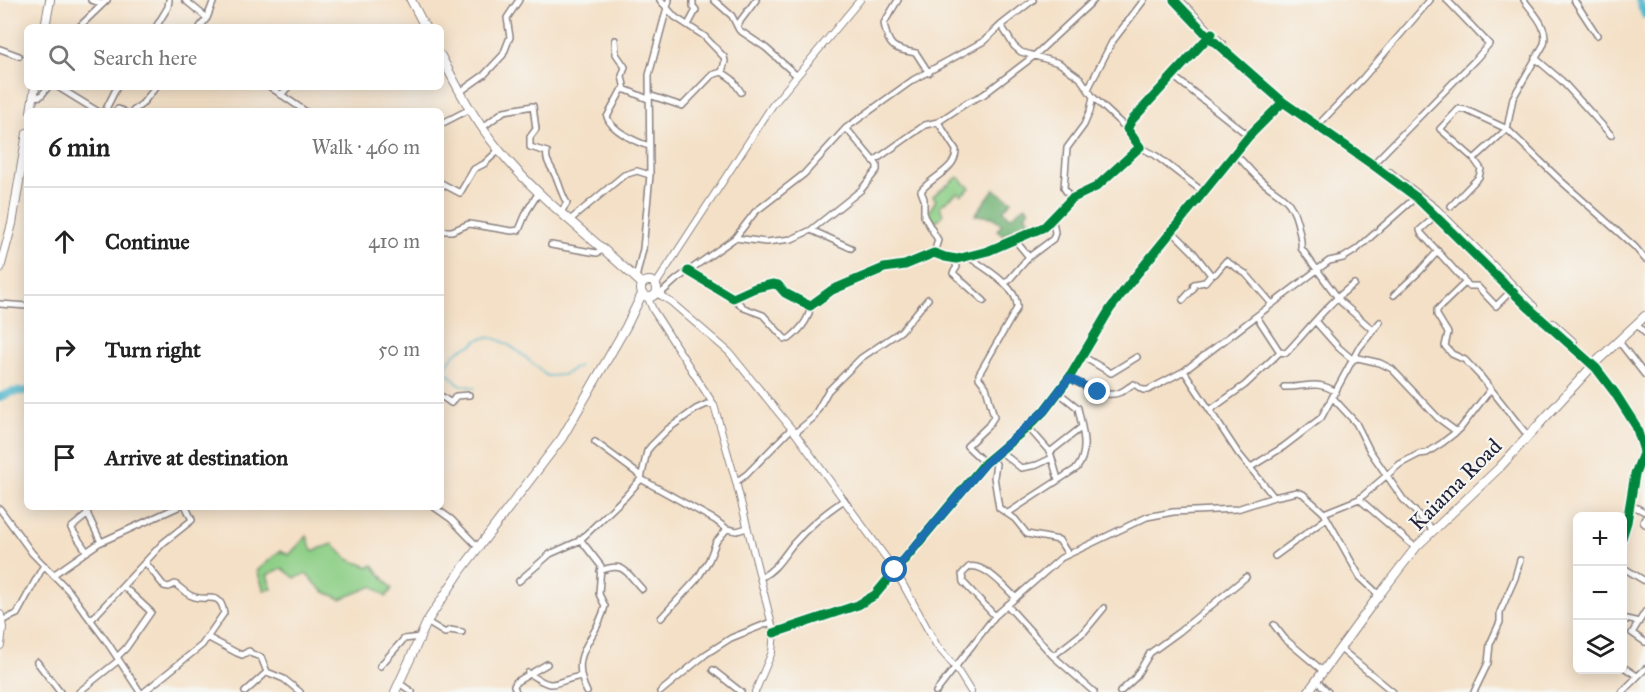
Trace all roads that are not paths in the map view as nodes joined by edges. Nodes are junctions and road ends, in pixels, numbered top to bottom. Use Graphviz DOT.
graph roads {
  1 [pos="50,0"];
  2 [pos="91,0"];
  3 [pos="169,0"];
  4 [pos="185,0"];
  5 [pos="214,0"];
  6 [pos="519,0"];
  7 [pos="660,0"];
  8 [pos="693,0"];
  9 [pos="714,0"];
  10 [pos="756,0"];
  11 [pos="860,0"];
  12 [pos="898,0"];
  13 [pos="1033,0"];
  14 [pos="1094,0"];
  15 [pos="1144,0"];
  16 [pos="1174,0"];
  17 [pos="1180,0"];
  18 [pos="1430,0"];
  19 [pos="1447,0"];
  20 [pos="1524,0"];
  21 [pos="1574,0"];
  22 [pos="414,1"];
  23 [pos="105,2"];
  24 [pos="668,3"];
  25 [pos="207,18"];
  26 [pos="46,24"];
  27 [pos="82,24"];
  28 [pos="158,24"];
  29 [pos="203,24"];
  30 [pos="425,24"];
  31 [pos="738,24"];
  32 [pos="688,25"];
  33 [pos="1001,25"];
  34 [pos="1211,35"];
  35 [pos="1597,35"];
  36 [pos="615,40"];
  37 [pos="0,49"];
  38 [pos="19,56"];
  39 [pos="1034,56"];
  40 [pos="1535,58"];
  41 [pos="444,62"];
  42 [pos="722,72"];
  43 [pos="929,73"];
  44 [pos="796,75"];
  45 [pos="1173,76"];
  46 [pos="1088,89"];
  47 [pos="34,90"];
  48 [pos="46,90"];
  49 [pos="63,90"];
  50 [pos="116,90"];
  51 [pos="154,90"];
  52 [pos="274,90"];
  53 [pos="285,90"];
  54 [pos="626,90"];
  55 [pos="460,92"];
  56 [pos="741,92"];
  57 [pos="281,95"];
  58 [pos="33,97"];
  59 [pos="649,97"];
  60 [pos="1093,97"];
  61 [pos="1283,102"];
  62 [pos="31,108"];
  63 [pos="93,108"];
  64 [pos="106,108"];
  65 [pos="136,108"];
  66 [pos="300,108"];
  67 [pos="470,109"];
  68 [pos="444,122"];
  69 [pos="938,122"];
  70 [pos="1320,123"];
  71 [pos="482,128"];
  72 [pos="846,129"];
  73 [pos="1127,129"];
  74 [pos="1507,129"];
  75 [pos="1611,135"];
  76 [pos="1249,136"];
  77 [pos="650,146"];
  78 [pos="1140,147"];
  79 [pos="499,150"];
  80 [pos="24,151"];
  81 [pos="1234,154"];
  82 [pos="1474,159"];
  83 [pos="874,161"];
  84 [pos="1375,162"];
  85 [pos="650,175"];
  86 [pos="444,185"];
  87 [pos="1202,191"];
  88 [pos="539,192"];
  89 [pos="1416,197"];
  90 [pos="1071,199"];
  91 [pos="1451,206"];
  92 [pos="561,212"];
  93 [pos="1436,216"];
  94 [pos="570,220"];
  95 [pos="1053,220"];
  96 [pos="811,230"];
  97 [pos="444,231"];
  98 [pos="1172,231"];
  99 [pos="735,238"];
  100 [pos="1014,239"];
  101 [pos="551,245"];
  102 [pos="851,248"];
  103 [pos="604,249"];
  104 [pos="1438,251"];
  105 [pos="934,253"];
  106 [pos="967,256"];
  107 [pos="1029,257"];
  108 [pos="953,258"];
  109 [pos="1645,259"];
  110 [pos="0,268"];
  111 [pos="1318,269"];
  112 [pos="688,271"];
  113 [pos="1211,275"];
  114 [pos="636,278"];
  115 [pos="1466,282"];
  116 [pos="1004,283"];
  117 [pos="642,284"];
  118 [pos="656,284"];
  119 [pos="1354,284"];
  120 [pos="1511,291"];
  121 [pos="658,294"];
  122 [pos="1394,295"];
  123 [pos="646,297"];
  124 [pos="1338,297"];
  125 [pos="733,298"];
  126 [pos="927,299"];
  127 [pos="984,300"];
  128 [pos="1183,300"];
  129 [pos="0,304"];
  130 [pos="1272,304"];
  131 [pos="24,306"];
  132 [pos="810,306"];
  133 [pos="1257,317"];
  134 [pos="1315,321"];
  135 [pos="1380,322"];
  136 [pos="1643,324"];
  137 [pos="1373,330"];
  138 [pos="1620,343"];
  139 [pos="1280,352"];
  140 [pos="1082,357"];
  141 [pos="1137,357"];
  142 [pos="1353,360"];
  143 [pos="1596,365"];
  144 [pos="1184,371"];
  145 [pos="1645,375"];
  146 [pos="1069,378"];
  147 [pos="1284,387"];
  148 [pos="1490,390"];
  149 [pos="1059,393"];
  150 [pos="469,395"];
  151 [pos="1334,395"];
  152 [pos="444,398"];
  153 [pos="714,405"];
  154 [pos="1210,410"];
  155 [pos="1028,427"];
  156 [pos="1082,427"];
  157 [pos="793,431"];
  158 [pos="1457,432"];
  159 [pos="1528,436"];
  160 [pos="595,442"];
  161 [pos="1000,451"];
  162 [pos="1645,451"];
  163 [pos="1051,455"];
  164 [pos="992,458"];
  165 [pos="986,463"];
  166 [pos="1251,467"];
  167 [pos="1386,475"];
  168 [pos="641,478"];
  169 [pos="1058,479"];
  170 [pos="736,482"];
  171 [pos="1274,497"];
  172 [pos="1359,499"];
  173 [pos="844,500"];
  174 [pos="1631,505"];
  175 [pos="0,509"];
  176 [pos="86,510"];
  177 [pos="171,510"];
  178 [pos="187,510"];
  179 [pos="438,510"];
  180 [pos="1645,512"];
  181 [pos="1008,513"];
  182 [pos="88,514"];
  183 [pos="1325,516"];
  184 [pos="1645,518"];
  185 [pos="1627,522"];
  186 [pos="1645,524"];
  187 [pos="747,528"];
  188 [pos="727,529"];
  189 [pos="1433,530"];
  190 [pos="580,539"];
  191 [pos="102,542"];
  192 [pos="479,548"];
  193 [pos="1416,548"];
  194 [pos="87,552"];
  195 [pos="1068,554"];
  196 [pos="1275,556"];
  197 [pos="1520,560"];
  198 [pos="145,562"];
  199 [pos="44,565"];
  200 [pos="895,570"];
  201 [pos="1627,570"];
  202 [pos="600,571"];
  203 [pos="53,574"];
  204 [pos="1246,577"];
  205 [pos="760,578"];
  206 [pos="519,581"];
  207 [pos="1645,581"];
  208 [pos="124,587"];
  209 [pos="642,589"];
  210 [pos="1379,595"];
  211 [pos="1016,598"];
  212 [pos="1007,605"];
  213 [pos="1104,608"];
  214 [pos="1645,612"];
  215 [pos="995,616"];
  216 [pos="1,618"];
  217 [pos="660,618"];
  218 [pos="1627,619"];
  219 [pos="91,620"];
  220 [pos="428,622"];
  221 [pos="771,622"];
  222 [pos="1639,622"];
  223 [pos="1274,625"];
  224 [pos="462,632"];
  225 [pos="774,633"];
  226 [pos="420,637"];
  227 [pos="207,638"];
  228 [pos="1645,642"];
  229 [pos="0,645"];
  230 [pos="1343,651"];
  231 [pos="1053,656"];
  232 [pos="118,658"];
  233 [pos="37,662"];
  234 [pos="547,664"];
  235 [pos="380,666"];
  236 [pos="956,668"];
  237 [pos="1627,669"];
  238 [pos="1645,669"];
  239 [pos="713,670"];
  240 [pos="1323,671"];
  241 [pos="267,672"];
  242 [pos="528,673"];
  243 [pos="581,676"];
  244 [pos="1637,676"];
  245 [pos="399,683"];
  246 [pos="1320,684"];
  247 [pos="1474,689"];
  248 [pos="60,692"];
  249 [pos="79,692"];
  250 [pos="142,692"];
  251 [pos="245,692"];
  252 [pos="300,692"];
  253 [pos="395,692"];
  254 [pos="412,692"];
  255 [pos="516,692"];
  256 [pos="587,692"];
  257 [pos="660,692"];
  258 [pos="741,692"];
  259 [pos="755,692"];
  260 [pos="936,692"];
  261 [pos="971,692"];
  262 [pos="1094,692"];
  263 [pos="1120,692"];
  264 [pos="1308,692"];
  265 [pos="1314,692"];
  266 [pos="1328,692"];
  267 [pos="1393,692"];
  268 [pos="1622,692"];
  1 -- 26 [label="main road"];
  2 -- 23 [label="street"];
  3 -- 28 [label="street"];
  4 -- 25 [label="street"];
  5 -- 25 [label="street"];
  6 -- 55 [label="street"];
  7 -- 24 [label="street"];
  8 -- 32 [label="street"];
  9 -- 31 [label="street"];
  10 -- 31 [label="street"];
  11 -- 44 [label="street"];
  12 -- 43 [label="street"];
  13 -- 33 [label="street"];
  14 -- 39 [label="street"];
  15 -- 46 [label="street"];
  16 -- 34 [label="street"];
  17 -- 34 [label="street"];
  18 -- 70 [label="street"];
  19 -- 84 [label="street"];
  20 -- 40 [label="street"];
  21 -- 35 [label="street"];
  22 -- 30 [label="main road"];
  23 -- 27 [label="street"];
  24 -- 32 [label="street"];
  24 -- 59 [label="street"];
  25 -- 29 [label="street"];
  31 -- 44 [label="street"];
  32 -- 42 [label="street"];
  33 -- 39 [label="street"];
  33 -- 43 [label="street"];
  34 -- 45 [label="street"];
  34 -- 61 [label="street"];
  34 -- 70 [label="street"];
  36 -- 54 [label="street"];
  37 -- 38 [label="street"];
  39 -- 46 [label="street"];
  39 -- 69 [label="street"];
  40 -- 74 [label="street"];
  40 -- 75 [label="street"];
  41 -- 55 [label="main road"];
  42 -- 56 [label="street"];
  42 -- 59 [label="street"];
  43 -- 72 [label="street"];
  44 -- 118 [label="street"];
  45 -- 73 [label="street"];
  45 -- 76 [label="street"];
  46 -- 60 [label="street"];
  47 -- 58 [label="main road"];
  48 -- 58 [label="street"];
  49 -- 63 [label="street"];
  50 -- 64 [label="street"];
  51 -- 65 [label="street"];
  52 -- 57 [label="street"];
  53 -- 57 [label="street"];
  54 -- 59 [label="street"];
  54 -- 77 [label="street"];
  55 -- 67 [label="main road"];
  57 -- 66 [label="street"];
  58 -- 62 [label="main road"];
  59 -- 77 [label="street"];
  60 -- 73 [label="street"];
  60 -- 90 [label="street"];
  61 -- 76 [label="street"];
  61 -- 89 [label="street"];
  67 -- 68 [label="street"];
  67 -- 71 [label="main road"];
  69 -- 83 [label="street"];
  69 -- 105 [label="street"];
  70 -- 84 [label="street"];
  71 -- 79 [label="main road"];
  71 -- 92 [label="street"];
  72 -- 83 [label="street"];
  72 -- 99 [label="street"];
  73 -- 78 [label="street"];
  74 -- 82 [label="street"];
  74 -- 82 [label="street"];
  74 -- 109 [label="street"];
  76 -- 81 [label="street"];
  77 -- 85 [label="street"];
  78 -- 87 [label="street"];
  78 -- 90 [label="street"];
  79 -- 86 [label="street"];
  79 -- 88 [label="main road"];
  80 -- 110 [label="main road"];
  81 -- 87 [label="street"];
  81 -- 111 [label="street"];
  82 -- 91 [label="street"];
  83 -- 96 [label="street"];
  84 -- 143 [label="street"];
  85 -- 94 [label="street"];
  85 -- 114 [label="street"];
  87 -- 98 [label="street"];
  88 -- 92 [label="main road"];
  88 -- 97 [label="street"];
  89 -- 93 [label="street"];
  89 -- 111 [label="street"];
  90 -- 95 [label="street"];
  92 -- 94 [label="main road"];
  93 -- 104 [label="street"];
  93 -- 120 [label="street"];
  94 -- 103 [label="main road"];
  95 -- 100 [label="street"];
  95 -- 107 [label="street"];
  96 -- 99 [label="street"];
  96 -- 102 [label="street"];
  98 -- 113 [label="street"];
  98 -- 140 [label="street"];
  99 -- 112 [label="street"];
  100 -- 106 [label="street"];
  100 -- 107 [label="street"];
  101 -- 103 [label="street"];
  103 -- 114 [label="main road"];
  104 -- 115 [label="street"];
  104 -- 122 [label="street"];
  105 -- 108 [label="street"];
  105 -- 132 [label="street"];
  106 -- 108 [label="street"];
  106 -- 116 [label="street"];
  107 -- 116 [label="street"];
  108 -- 127 [label="street"];
  111 -- 124 [label="street"];
  111 -- 130 [label="street"];
  112 -- 121 [label="street"];
  112 -- 125 [label="street"];
  113 -- 128 [label="street"];
  113 -- 130 [label="street"];
  114 -- 117 [label="main road"];
  115 -- 120 [label="street"];
  115 -- 148 [label="street"];
  116 -- 165 [label="street"];
  117 -- 118 [label="main road"];
  117 -- 123 [label="main road"];
  118 -- 121 [label="main road"];
  119 -- 124 [label="street"];
  120 -- 143 [label="street"];
  121 -- 123 [label="main road"];
  121 -- 157 [label="street"];
  123 -- 153 [label="street"];
  123 -- 192 [label="main road"];
  124 -- 134 [label="street"];
  124 -- 137 [label="street"];
  125 -- 132 [label="street"];
  125 -- 132 [label="street"];
  126 -- 157 [label="street"];
  129 -- 131 [label="street"];
  130 -- 133 [label="street"];
  133 -- 139 [label="street"];
  133 -- 144 [label="street"];
  134 -- 139 [label="street"];
  134 -- 142 [label="street"];
  135 -- 137 [label="street"];
  136 -- 138 [label="highway, Kaiama Road"];
  136 -- 143 [label="highway, Kaiama Road"];
  137 -- 142 [label="street"];
  138 -- 143 [label="highway, Kaiama Road"];
  138 -- 145 [label="street"];
  139 -- 154 [label="street"];
  140 -- 141 [label="street"];
  140 -- 146 [label="street"];
  142 -- 151 [label="street"];
  142 -- 158 [label="street"];
  143 -- 159 [label="highway, Kaiama Road"];
  143 -- 162 [label="street"];
  143 -- 230 [label="highway, Kaiama Road"];
  144 -- 146 [label="street"];
  144 -- 154 [label="street"];
  146 -- 149 [label="street"];
  147 -- 151 [label="street"];
  148 -- 158 [label="street"];
  148 -- 159 [label="street"];
  149 -- 155 [label="street"];
  149 -- 156 [label="street"];
  150 -- 152 [label="street"];
  151 -- 166 [label="street"];
  151 -- 167 [label="street"];
  153 -- 168 [label="street"];
  153 -- 170 [label="street"];
  154 -- 166 [label="street"];
  155 -- 161 [label="street"];
  155 -- 163 [label="street"];
  156 -- 163 [label="street"];
  156 -- 169 [label="street"];
  157 -- 170 [label="street"];
  157 -- 173 [label="street"];
  158 -- 167 [label="street"];
  159 -- 189 [label="highway, Kaiama Road"];
  160 -- 168 [label="street"];
  161 -- 163 [label="street"];
  161 -- 164 [label="street"];
  162 -- 174 [label="street"];
  163 -- 169 [label="street"];
  164 -- 165 [label="street"];
  164 -- 181 [label="street"];
  165 -- 200 [label="street"];
  166 -- 171 [label="street"];
  167 -- 172 [label="street"];
  167 -- 189 [label="street"];
  168 -- 188 [label="street"];
  168 -- 190 [label="street"];
  169 -- 181 [label="street"];
  170 -- 187 [label="street"];
  171 -- 183 [label="street"];
  171 -- 195 [label="street"];
  172 -- 183 [label="street"];
  172 -- 193 [label="street"];
  173 -- 200 [label="street"];
  173 -- 205 [label="street"];
  174 -- 180 [label="street"];
  174 -- 185 [label="street"];
  175 -- 199 [label="street"];
  176 -- 182 [label="street"];
  177 -- 191 [label="street"];
  178 -- 198 [label="street"];
  179 -- 192 [label="street"];
  181 -- 195 [label="street"];
  182 -- 191 [label="street"];
  182 -- 194 [label="street"];
  183 -- 196 [label="street"];
  183 -- 210 [label="street"];
  184 -- 186 [label="street"];
  187 -- 188 [label="street"];
  187 -- 205 [label="street"];
  188 -- 217 [label="street"];
  189 -- 193 [label="highway, Kaiama Road"];
  190 -- 202 [label="street"];
  190 -- 206 [label="street"];
  191 -- 194 [label="street"];
  192 -- 220 [label="main road"];
  193 -- 210 [label="highway, Kaiama Road"];
  194 -- 203 [label="street"];
  195 -- 211 [label="street"];
  197 -- 247 [label="street"];
  198 -- 208 [label="street"];
  198 -- 227 [label="street"];
  199 -- 203 [label="street"];
  199 -- 216 [label="street"];
  200 -- 225 [label="street"];
  200 -- 236 [label="street"];
  201 -- 207 [label="street"];
  202 -- 209 [label="street"];
  202 -- 243 [label="street"];
  203 -- 219 [label="street"];
  204 -- 263 [label="street"];
  205 -- 221 [label="street"];
  208 -- 219 [label="street"];
  208 -- 232 [label="street"];
  210 -- 240 [label="highway, Kaiama Road"];
  211 -- 212 [label="street"];
  211 -- 215 [label="street"];
  212 -- 215 [label="street"];
  212 -- 231 [label="street"];
  213 -- 231 [label="street"];
  214 -- 222 [label="street"];
  215 -- 236 [label="street"];
  216 -- 229 [label="main road"];
  218 -- 222 [label="street"];
  219 -- 232 [label="street"];
  220 -- 224 [label="street"];
  220 -- 226 [label="main road"];
  221 -- 225 [label="street"];
  221 -- 257 [label="street"];
  222 -- 228 [label="street"];
  223 -- 240 [label="street"];
  225 -- 259 [label="street"];
  226 -- 235 [label="street"];
  226 -- 245 [label="main road"];
  227 -- 241 [label="street"];
  227 -- 250 [label="street"];
  230 -- 246 [label="highway, Kaiama Road"];
  230 -- 267 [label="street"];
  231 -- 262 [label="street"];
  232 -- 249 [label="street"];
  232 -- 250 [label="street"];
  233 -- 248 [label="street"];
  234 -- 242 [label="street"];
  236 -- 260 [label="street"];
  236 -- 261 [label="street"];
  237 -- 244 [label="street"];
  238 -- 244 [label="street"];
  239 -- 258 [label="street"];
  240 -- 264 [label="highway, Kaiama Road"];
  241 -- 251 [label="street"];
  241 -- 252 [label="street"];
  242 -- 243 [label="street"];
  242 -- 255 [label="street"];
  243 -- 256 [label="street"];
  244 -- 268 [label="street"];
  245 -- 253 [label="main road"];
  245 -- 254 [label="street"];
  246 -- 265 [label="highway, Kaiama Road"];
  246 -- 266 [label="street"];
}
